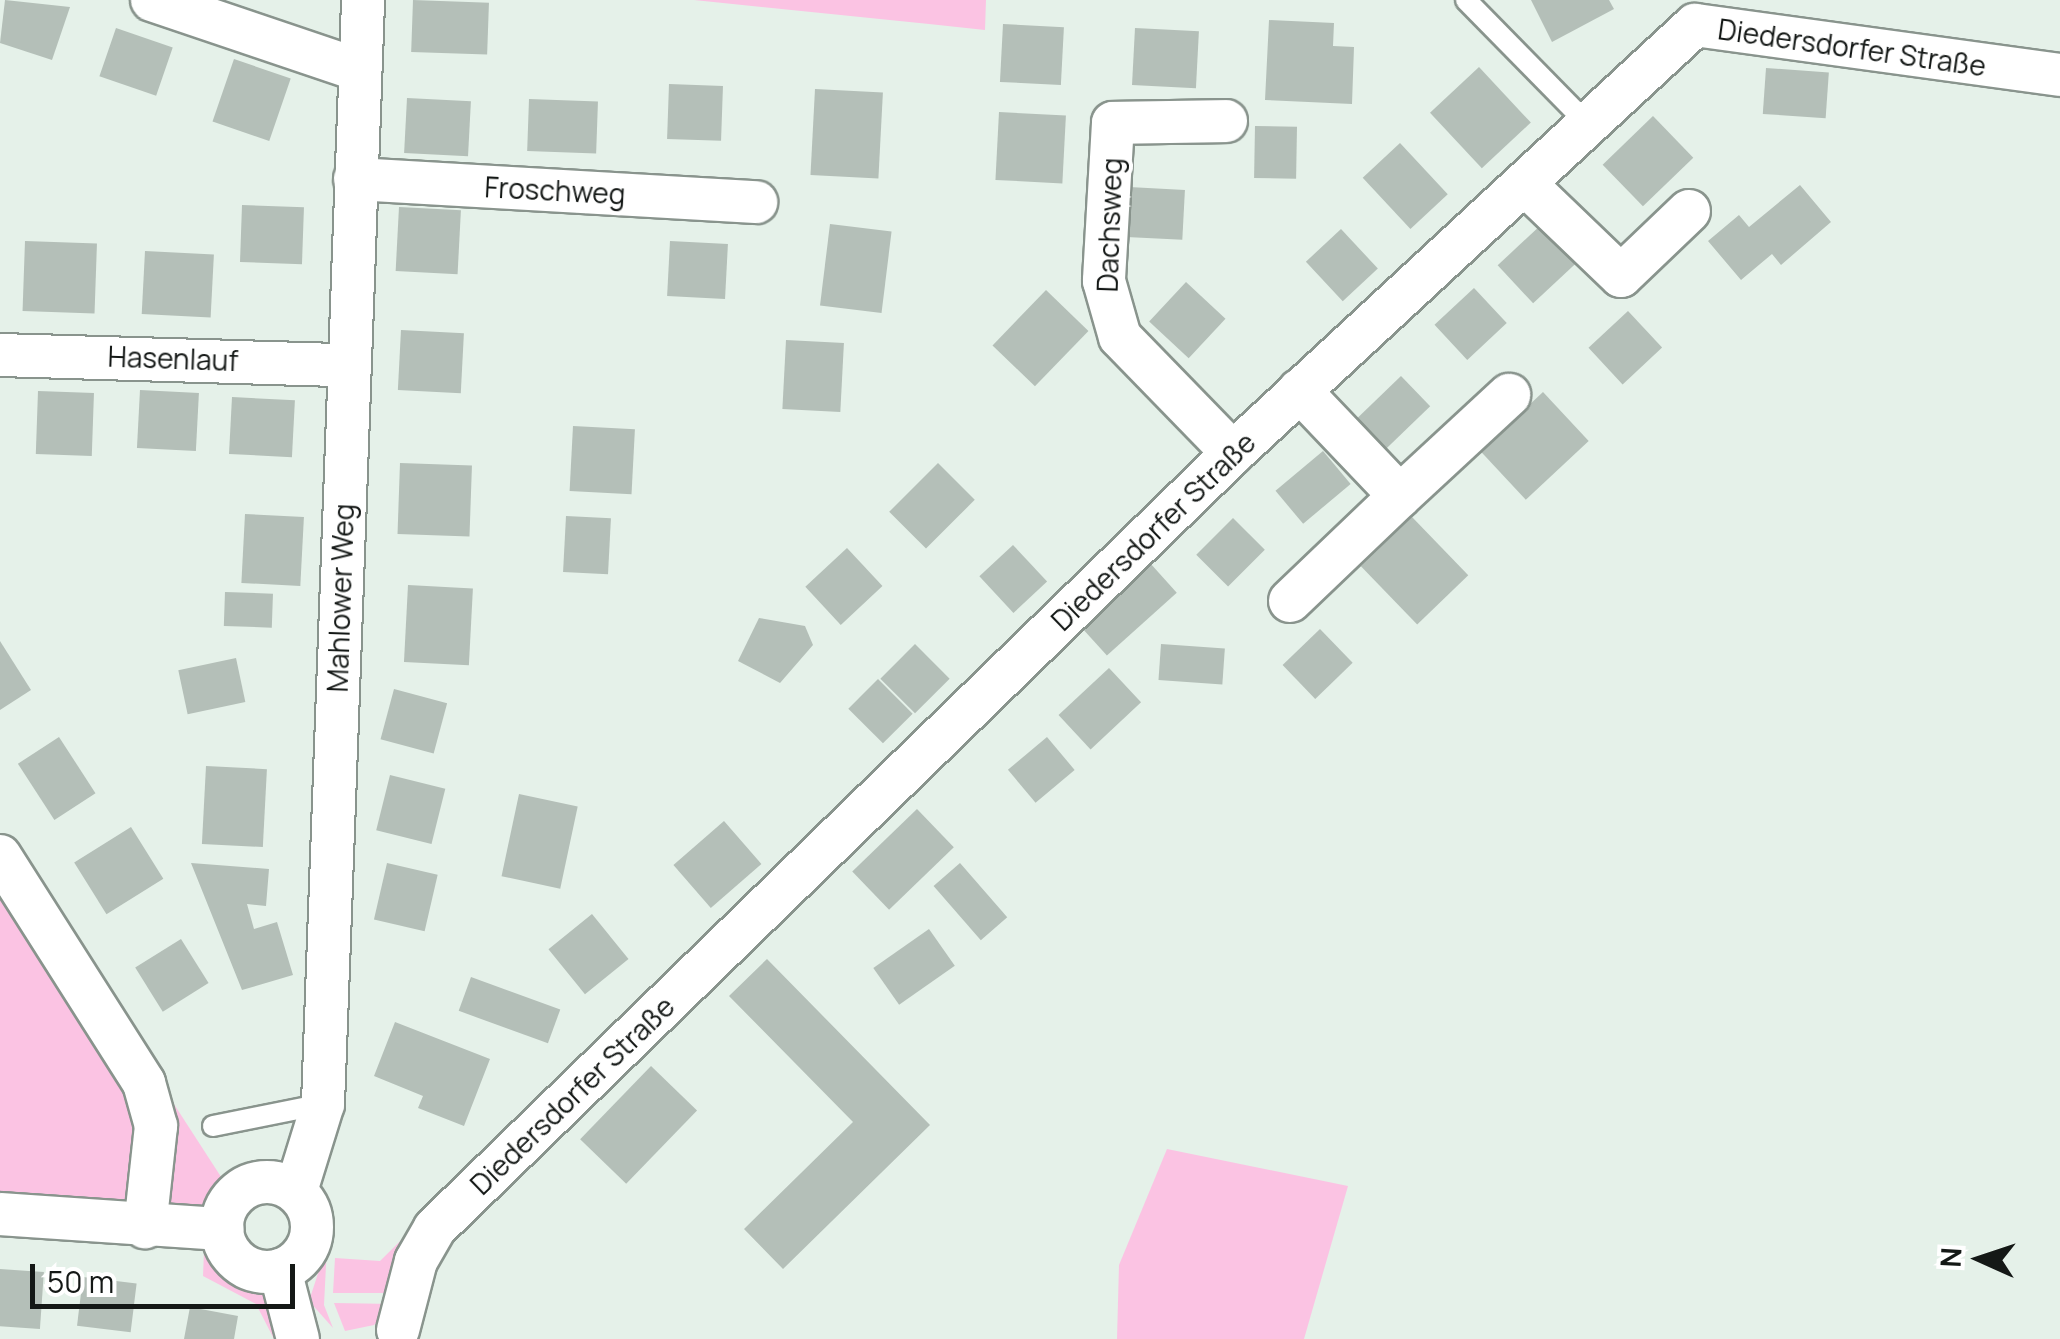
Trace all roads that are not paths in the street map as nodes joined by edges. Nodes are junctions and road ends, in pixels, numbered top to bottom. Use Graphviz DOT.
graph roads {
  1 [pos="152,0"];
  2 [pos="363,0"];
  3 [pos="1466,0"];
  4 [pos="359,70"];
  5 [pos="2060,75"];
  6 [pos="1226,121"];
  7 [pos="1584,121"];
  8 [pos="355,179"];
  9 [pos="1525,184"];
  10 [pos="756,202"];
  11 [pos="1689,211"];
  12 [pos="0,355"];
  13 [pos="347,365"];
  14 [pos="1299,390"];
  15 [pos="1510,396"];
  16 [pos="1233,453"];
  17 [pos="1400,496"];
  18 [pos="1290,601"];
  19 [pos="0,856"];
  20 [pos="322,1104"];
  21 [pos="214,1126"];
  22 [pos="296,1191"];
  23 [pos="0,1214"];
  24 [pos="145,1226"];
  25 [pos="222,1229"];
  26 [pos="280,1270"];
  27 [pos="395,1336"];
  28 [pos="298,1339"];
  1 -- 4 [label="street"];
  2 -- 4 [label="street, Mahlower Weg"];
  3 -- 7 [label="lane"];
  4 -- 8 [label="street, Mahlower Weg"];
  5 -- 7 [label="street, Diedersdorfer Straße"];
  6 -- 16 [label="street, Dachsweg"];
  7 -- 9 [label="street, Diedersdorfer Straße"];
  8 -- 10 [label="street, Froschweg"];
  8 -- 13 [label="street, Mahlower Weg"];
  9 -- 11 [label="street"];
  9 -- 14 [label="street, Diedersdorfer Straße"];
  12 -- 13 [label="street, Hasenlauf"];
  13 -- 20 [label="street, Mahlower Weg"];
  14 -- 16 [label="street, Diedersdorfer Straße"];
  14 -- 17 [label="street"];
  15 -- 17 [label="street"];
  16 -- 27 [label="street, Diedersdorfer Straße"];
  17 -- 18 [label="street"];
  19 -- 24 [label="street"];
  20 -- 21 [label="lane"];
  20 -- 22 [label="street, Mahlower Weg"];
  22 -- 25 [label="street"];
  22 -- 26 [label="street"];
  23 -- 24 [label="street"];
  24 -- 25 [label="street"];
  25 -- 26 [label="street"];
  26 -- 28 [label="street"];
}
